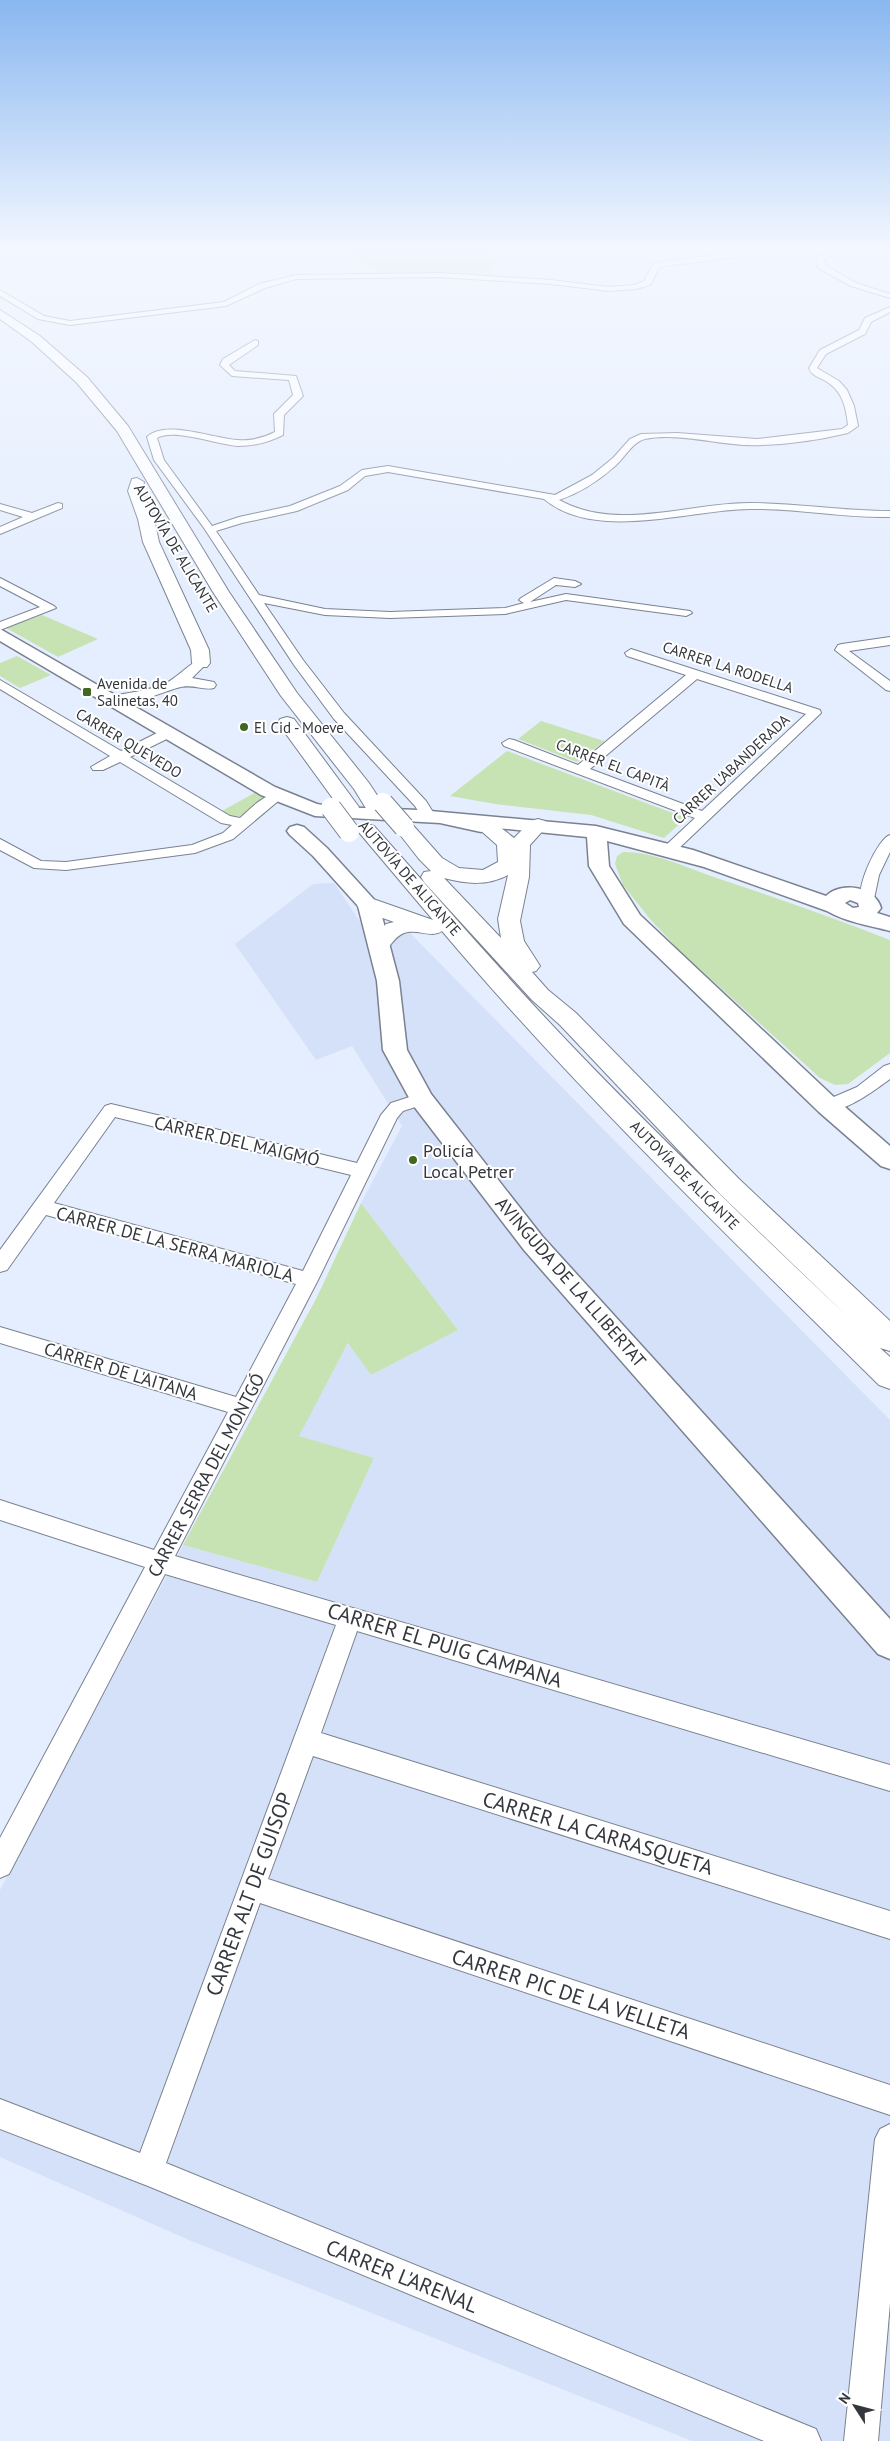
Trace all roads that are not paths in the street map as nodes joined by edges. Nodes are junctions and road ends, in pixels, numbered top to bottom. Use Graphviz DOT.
graph roads {
  1 [pos="46,363"];
  2 [pos="63,363"];
  3 [pos="225,363"];
  4 [pos="816,363"];
  5 [pos="107,431"];
  6 [pos="128,467"];
  7 [pos="137,482"];
  8 [pos="548,498"];
  9 [pos="58,506"];
  10 [pos="0,507"];
  11 [pos="890,514"];
  12 [pos="32,517"];
  13 [pos="210,530"];
  14 [pos="0,531"];
  15 [pos="190,574"];
  16 [pos="0,581"];
  17 [pos="575,584"];
  18 [pos="200,590"];
  19 [pos="254,597"];
  20 [pos="50,608"];
  21 [pos="492,611"];
  22 [pos="686,612"];
  23 [pos="0,626"];
  24 [pos="226,631"];
  25 [pos="0,634"];
  26 [pos="890,641"];
  27 [pos="631,652"];
  28 [pos="201,664"];
  29 [pos="695,674"];
  30 [pos="0,684"];
  31 [pos="176,684"];
  32 [pos="210,685"];
  33 [pos="890,687"];
  34 [pos="160,692"];
  35 [pos="113,700"];
  36 [pos="279,712"];
  37 [pos="815,713"];
  38 [pos="143,718"];
  39 [pos="168,733"];
  40 [pos="509,743"];
  41 [pos="119,757"];
  42 [pos="98,767"];
  43 [pos="580,770"];
  44 [pos="309,780"];
  45 [pos="272,794"];
  46 [pos="705,816"];
  47 [pos="429,817"];
  48 [pos="334,818"];
  49 [pos="465,821"];
  50 [pos="245,823"];
  51 [pos="291,824"];
  52 [pos="538,825"];
  53 [pos="397,827"];
  54 [pos="562,828"];
  55 [pos="489,829"];
  56 [pos="596,832"];
  57 [pos="890,839"];
  58 [pos="635,841"];
  59 [pos="0,843"];
  60 [pos="513,850"];
  61 [pos="669,850"];
  62 [pos="320,852"];
  63 [pos="598,858"];
  64 [pos="853,902"];
  65 [pos="368,905"];
  66 [pos="890,915"];
  67 [pos="890,924"];
  68 [pos="425,925"];
  69 [pos="379,944"];
  70 [pos="516,1001"];
  71 [pos="568,1019"];
  72 [pos="890,1070"];
  73 [pos="422,1099"];
  74 [pos="828,1106"];
  75 [pos="890,1160"];
  76 [pos="363,1171"];
  77 [pos="42,1207"];
  78 [pos="0,1265"];
  79 [pos="308,1280"];
  80 [pos="0,1335"];
  81 [pos="890,1339"];
  82 [pos="890,1376"];
  83 [pos="241,1407"];
  84 [pos="0,1510"];
  85 [pos="160,1562"];
  86 [pos="350,1617"];
  87 [pos="890,1643"];
  88 [pos="305,1741"];
  89 [pos="890,1778"];
  90 [pos="0,1865"];
  91 [pos="252,1887"];
  92 [pos="890,1925"];
  93 [pos="890,2100"];
  94 [pos="0,2114"];
  95 [pos="890,2138"];
  96 [pos="148,2171"];
  97 [pos="881,2237"];
  98 [pos="890,2278"];
  99 [pos="804,2441"];
  100 [pos="861,2441"];
  1 -- 5 [label="highway"];
  2 -- 53 [label="highway, AUTOVÍA DE ALICANTE"];
  3 -- 13 [label="street"];
  4 -- 8 [label="street"];
  6 -- 7 [label="highway, AUTOVÍA DE ALICANTE"];
  7 -- 15 [label="highway, AUTOVÍA DE ALICANTE"];
  7 -- 28 [label="highway"];
  8 -- 11 [label="street"];
  8 -- 13 [label="street"];
  9 -- 12 [label="street"];
  10 -- 12 [label="street"];
  12 -- 14 [label="street"];
  13 -- 19 [label="street"];
  16 -- 20 [label="street"];
  17 -- 21 [label="street"];
  18 -- 24 [label="highway, AUTOVÍA DE ALICANTE"];
  19 -- 21 [label="street"];
  19 -- 47 [label="street"];
  20 -- 23 [label="street"];
  21 -- 22 [label="street"];
  25 -- 35 [label="street"];
  26 -- 33 [label="street"];
  27 -- 29 [label="street, CARRER LA RODELLA"];
  28 -- 31 [label="street"];
  29 -- 37 [label="street, CARRER LA RODELLA"];
  29 -- 43 [label="street"];
  30 -- 41 [label="street, CARRER QUEVEDO"];
  31 -- 32 [label="street"];
  31 -- 34 [label="street"];
  34 -- 35 [label="street"];
  34 -- 38 [label="street"];
  35 -- 38 [label="street"];
  36 -- 48 [label="highway, AUTOVÍA DE ALICANTE"];
  37 -- 46 [label="street, CARRER L'ABANDERADA"];
  38 -- 39 [label="street"];
  39 -- 41 [label="street"];
  39 -- 45 [label="street"];
  40 -- 43 [label="street, CARRER EL CAPITÀ"];
  41 -- 42 [label="street"];
  41 -- 50 [label="street, CARRER QUEVEDO"];
  43 -- 46 [label="street, CARRER EL CAPITÀ"];
  44 -- 48 [label="highway"];
  45 -- 48 [label="street"];
  45 -- 50 [label="street"];
  45 -- 51 [label="street"];
  46 -- 61 [label="street, CARRER L'ABANDERADA"];
  47 -- 48 [label="street"];
  47 -- 49 [label="street"];
  48 -- 51 [label="street"];
  48 -- 62 [label="street"];
  48 -- 68 [label="highway"];
  48 -- 70 [label="highway, AUTOVÍA DE ALICANTE"];
  49 -- 52 [label="street"];
  49 -- 55 [label="street"];
  50 -- 59 [label="street"];
  51 -- 62 [label="street, AVINGUDA DE LA LLIBERTAT"];
  52 -- 54 [label="street"];
  52 -- 55 [label="street"];
  52 -- 60 [label="highway"];
  53 -- 60 [label="highway"];
  53 -- 71 [label="highway, AUTOVÍA DE ALICANTE"];
  54 -- 56 [label="street"];
  54 -- 63 [label="street"];
  55 -- 60 [label="highway"];
  56 -- 58 [label="street"];
  56 -- 63 [label="street"];
  57 -- 64 [label="street"];
  58 -- 61 [label="street"];
  58 -- 63 [label="street"];
  60 -- 71 [label="highway"];
  61 -- 64 [label="street"];
  62 -- 65 [label="street, AVINGUDA DE LA LLIBERTAT"];
  63 -- 74 [label="street"];
  64 -- 66 [label="street"];
  64 -- 67 [label="street"];
  65 -- 68 [label="highway"];
  65 -- 69 [label="street, AVINGUDA DE LA LLIBERTAT"];
  68 -- 69 [label="highway"];
  68 -- 70 [label="highway"];
  69 -- 73 [label="street, AVINGUDA DE LA LLIBERTAT"];
  70 -- 82 [label="highway, AUTOVÍA DE ALICANTE"];
  71 -- 81 [label="highway, AUTOVÍA DE ALICANTE"];
  72 -- 74 [label="street"];
  73 -- 76 [label="street, CARRER SERRA DEL MONTGÓ"];
  73 -- 87 [label="street, AVINGUDA DE LA LLIBERTAT"];
  74 -- 75 [label="street"];
  76 -- 77 [label="street, CARRER DEL MAIGMÓ"];
  76 -- 79 [label="street, CARRER SERRA DEL MONTGÓ"];
  77 -- 78 [label="street"];
  77 -- 79 [label="street, CARRER DE LA SERRA MARIOLA"];
  79 -- 83 [label="street, CARRER SERRA DEL MONTGÓ"];
  80 -- 83 [label="street, CARRER DE L'AITANA"];
  83 -- 85 [label="street, CARRER SERRA DEL MONTGÓ"];
  84 -- 85 [label="street, CARRER EL PUIG CAMPANA"];
  85 -- 86 [label="street, CARRER EL PUIG CAMPANA"];
  85 -- 90 [label="street, CARRER SERRA DEL MONTGÓ"];
  86 -- 88 [label="street, CARRER ALT DE GUISOP"];
  86 -- 89 [label="street, CARRER EL PUIG CAMPANA"];
  88 -- 91 [label="street, CARRER ALT DE GUISOP"];
  88 -- 92 [label="street, CARRER LA CARRASQUETA"];
  91 -- 93 [label="street, CARRER PIC DE LA VELLETA"];
  91 -- 96 [label="street, CARRER ALT DE GUISOP"];
  94 -- 96 [label="street, CARRER L'ARENAL"];
  95 -- 97 [label="street"];
  96 -- 99 [label="street, CARRER L'ARENAL"];
  97 -- 98 [label="street"];
  97 -- 100 [label="street"];
}
